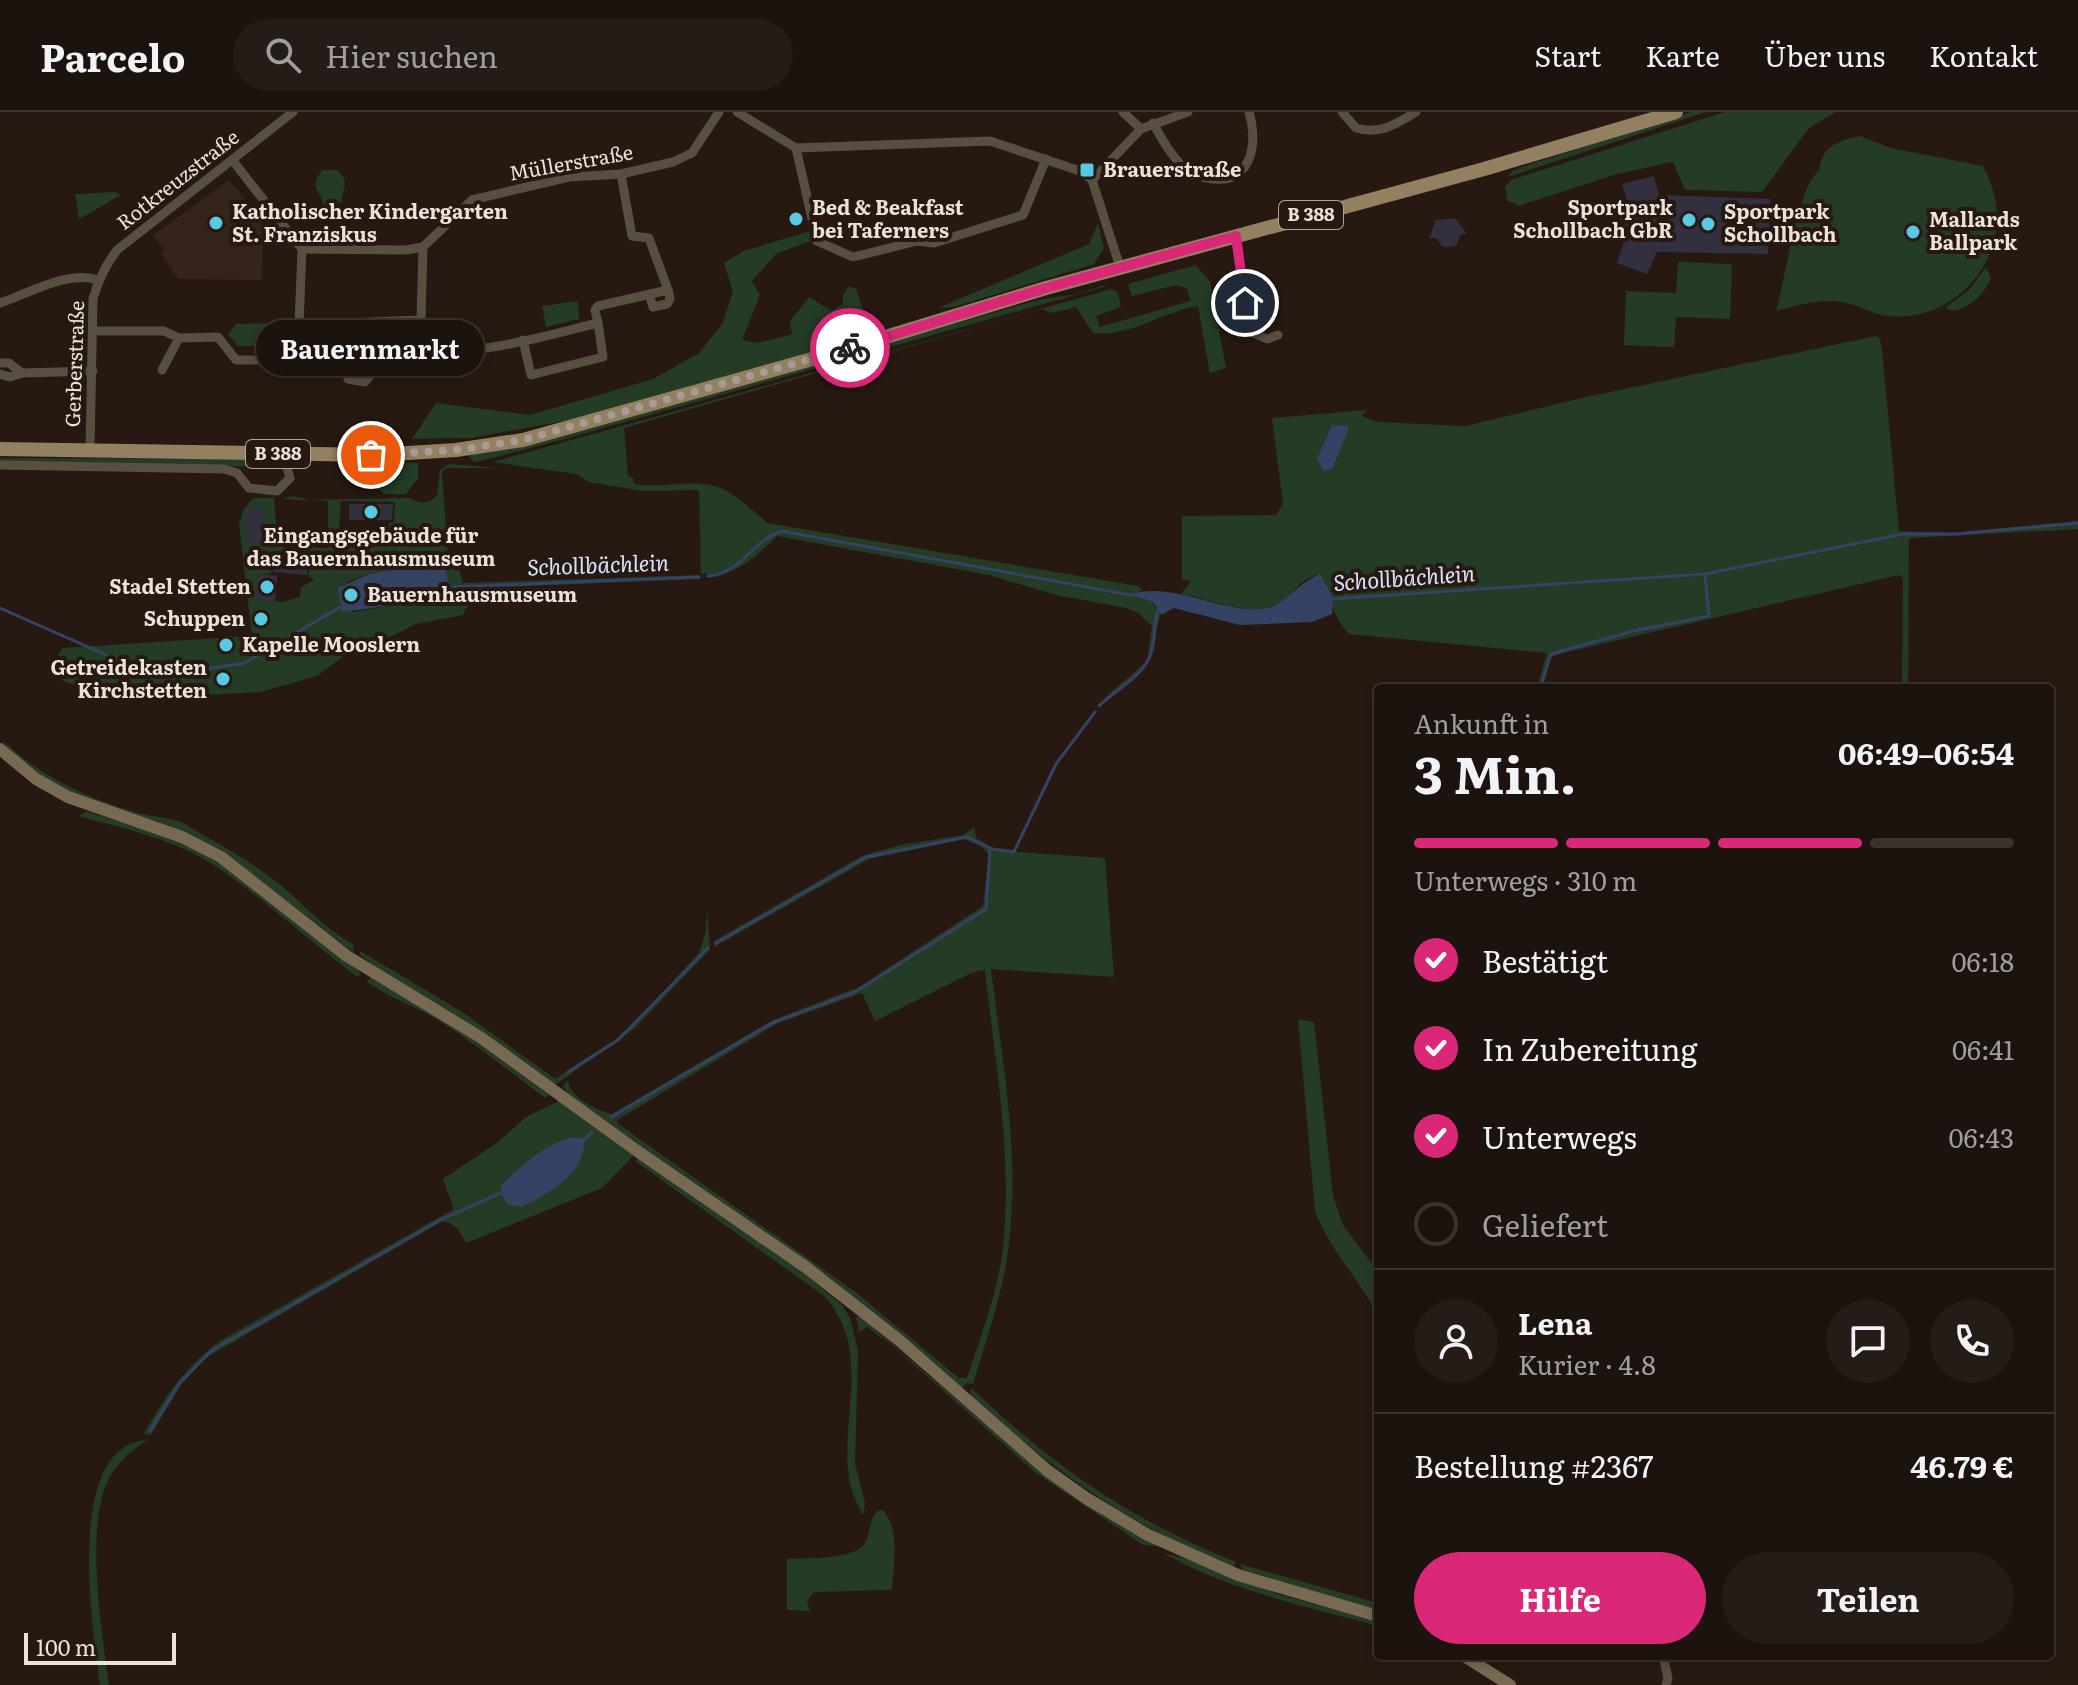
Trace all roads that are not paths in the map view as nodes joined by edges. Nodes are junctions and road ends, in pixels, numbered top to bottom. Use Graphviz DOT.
graph roads {
  1 [pos="293,112"];
  2 [pos="719,112"];
  3 [pos="737,112"];
  4 [pos="1123,112"];
  5 [pos="1188,112"];
  6 [pos="1249,112"];
  7 [pos="1342,112"];
  8 [pos="1416,112"];
  9 [pos="1676,112"];
  10 [pos="1153,123"];
  11 [pos="1141,129"];
  12 [pos="796,148"];
  13 [pos="1046,159"];
  14 [pos="233,161"];
  15 [pos="621,174"];
  16 [pos="1092,180"];
  17 [pos="1236,236"];
  18 [pos="423,247"];
  19 [pos="302,249"];
  20 [pos="1120,267"];
  21 [pos="98,280"];
  22 [pos="0,303"];
  23 [pos="421,320"];
  24 [pos="598,323"];
  25 [pos="347,324"];
  26 [pos="299,325"];
  27 [pos="93,331"];
  28 [pos="1278,335"];
  29 [pos="179,338"];
  30 [pos="523,340"];
  31 [pos="0,363"];
  32 [pos="348,364"];
  33 [pos="162,370"];
  34 [pos="93,371"];
  35 [pos="22,373"];
  36 [pos="0,374"];
  37 [pos="0,449"];
  38 [pos="90,449"];
  39 [pos="283,454"];
  40 [pos="0,465"];
  41 [pos="0,749"];
  42 [pos="1374,1615"];
  43 [pos="1470,1660"];
  44 [pos="1664,1660"];
  45 [pos="1510,1685"];
  46 [pos="1666,1685"];
  1 -- 14 [label="street, Rotkreuzstraße"];
  2 -- 15 [label="street, Müllerstraße"];
  3 -- 12 [label="street"];
  4 -- 11 [label="street"];
  5 -- 10 [label="street"];
  6 -- 10 [label="street"];
  7 -- 8 [label="street"];
  9 -- 17 [label="main road, B 388"];
  10 -- 11 [label="street"];
  11 -- 16 [label="street"];
  12 -- 13 [label="street"];
  12 -- 13 [label="street"];
  13 -- 16 [label="street"];
  14 -- 19 [label="street"];
  14 -- 21 [label="street, Rotkreuzstraße"];
  15 -- 18 [label="street, Müllerstraße"];
  15 -- 24 [label="street"];
  16 -- 20 [label="street"];
  17 -- 20 [label="main road, B 388"];
  17 -- 28 [label="street"];
  18 -- 19 [label="street"];
  18 -- 23 [label="street"];
  19 -- 26 [label="street"];
  20 -- 39 [label="main road, B 388"];
  21 -- 22 [label="street"];
  21 -- 27 [label="street, Gerberstraße"];
  23 -- 25 [label="street"];
  23 -- 30 [label="street"];
  24 -- 30 [label="street"];
  24 -- 30 [label="street"];
  25 -- 26 [label="street"];
  25 -- 32 [label="street"];
  26 -- 29 [label="street"];
  27 -- 29 [label="street"];
  27 -- 34 [label="street, Gerberstraße"];
  29 -- 33 [label="street"];
  31 -- 35 [label="street"];
  34 -- 35 [label="street"];
  34 -- 38 [label="street, Gerberstraße"];
  35 -- 36 [label="street"];
  37 -- 38 [label="main road, B 388"];
  38 -- 39 [label="main road, B 388"];
  39 -- 40 [label="street"];
  41 -- 42 [label="main road"];
  43 -- 45 [label="main road"];
  44 -- 46 [label="street"];
}
